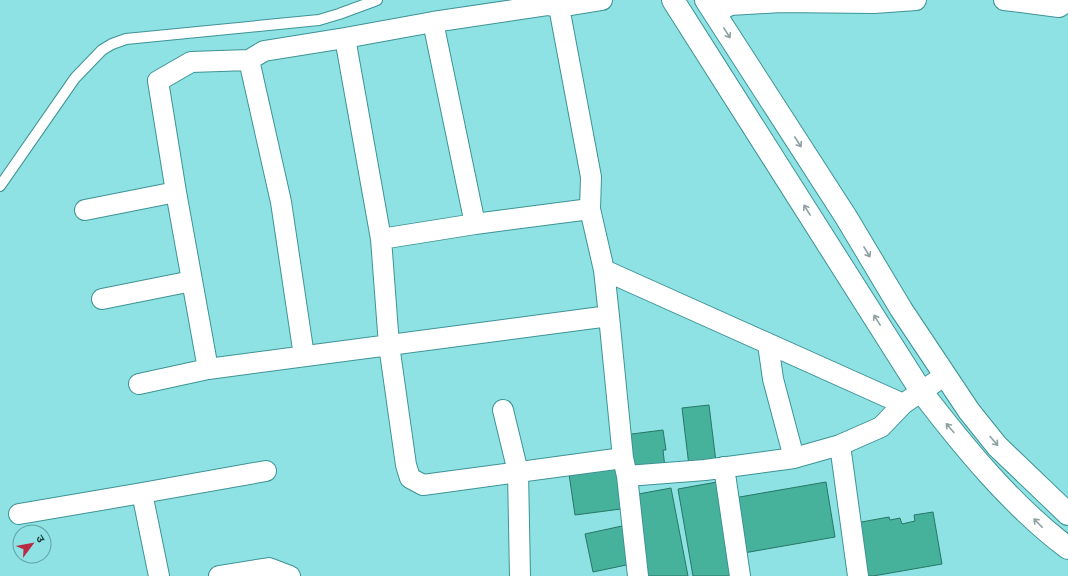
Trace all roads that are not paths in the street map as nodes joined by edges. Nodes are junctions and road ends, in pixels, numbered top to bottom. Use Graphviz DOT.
graph roads {
  1 [pos="376,0"];
  2 [pos="602,0"];
  3 [pos="673,0"];
  4 [pos="916,0"];
  5 [pos="1004,0"];
  6 [pos="781,1"];
  7 [pos="1068,1"];
  8 [pos="559,7"];
  9 [pos="711,7"];
  10 [pos="433,22"];
  11 [pos="345,38"];
  12 [pos="249,60"];
  13 [pos="762,88"];
  14 [pos="739,103"];
  15 [pos="0,186"];
  16 [pos="176,192"];
  17 [pos="590,209"];
  18 [pos="85,210"];
  19 [pos="475,224"];
  20 [pos="380,239"];
  21 [pos="604,270"];
  22 [pos="192,281"];
  23 [pos="102,299"];
  24 [pos="609,316"];
  25 [pos="768,344"];
  26 [pos="389,345"];
  27 [pos="304,356"];
  28 [pos="208,369"];
  29 [pos="944,376"];
  30 [pos="139,384"];
  31 [pos="921,391"];
  32 [pos="903,404"];
  33 [pos="503,410"];
  34 [pos="840,445"];
  35 [pos="794,458"];
  36 [pos="625,467"];
  37 [pos="724,467"];
  38 [pos="266,471"];
  39 [pos="518,472"];
  40 [pos="142,493"];
  41 [pos="19,514"];
  42 [pos="1068,514"];
  43 [pos="1068,548"];
  44 [pos="159,576"];
  45 [pos="220,576"];
  46 [pos="290,576"];
  47 [pos="520,576"];
  48 [pos="638,576"];
  49 [pos="740,576"];
  50 [pos="858,576"];
  1 -- 15 [label="lane"];
  2 -- 8 [label="street"];
  3 -- 14 [label="street"];
  4 -- 6 [label="street"];
  5 -- 7 [label="street"];
  6 -- 9 [label="street"];
  8 -- 10 [label="street"];
  8 -- 17 [label="street"];
  9 -- 13 [label="street, one-way"];
  10 -- 11 [label="street"];
  10 -- 19 [label="street"];
  11 -- 12 [label="street"];
  11 -- 20 [label="street"];
  12 -- 16 [label="street"];
  12 -- 27 [label="street"];
  13 -- 14 [label="street"];
  13 -- 29 [label="street, one-way"];
  31 -- 14 [label="street, one-way"];
  16 -- 18 [label="street"];
  16 -- 22 [label="street"];
  17 -- 19 [label="street"];
  17 -- 21 [label="street"];
  19 -- 20 [label="street"];
  20 -- 26 [label="street"];
  21 -- 24 [label="street"];
  21 -- 25 [label="street"];
  22 -- 23 [label="street"];
  22 -- 28 [label="street"];
  24 -- 26 [label="street"];
  24 -- 36 [label="street"];
  25 -- 32 [label="street"];
  25 -- 35 [label="street"];
  26 -- 27 [label="street"];
  26 -- 39 [label="street"];
  27 -- 28 [label="street"];
  28 -- 30 [label="street"];
  29 -- 31 [label="street"];
  29 -- 42 [label="street, one-way"];
  31 -- 32 [label="street"];
  43 -- 31 [label="street, one-way"];
  32 -- 34 [label="street"];
  33 -- 39 [label="street"];
  34 -- 35 [label="street"];
  34 -- 50 [label="street"];
  35 -- 37 [label="street"];
  36 -- 37 [label="street"];
  36 -- 39 [label="street"];
  36 -- 48 [label="street"];
  37 -- 49 [label="street"];
  38 -- 40 [label="street"];
  39 -- 47 [label="street"];
  40 -- 41 [label="street"];
  40 -- 44 [label="street"];
  45 -- 46 [label="street"];
}
